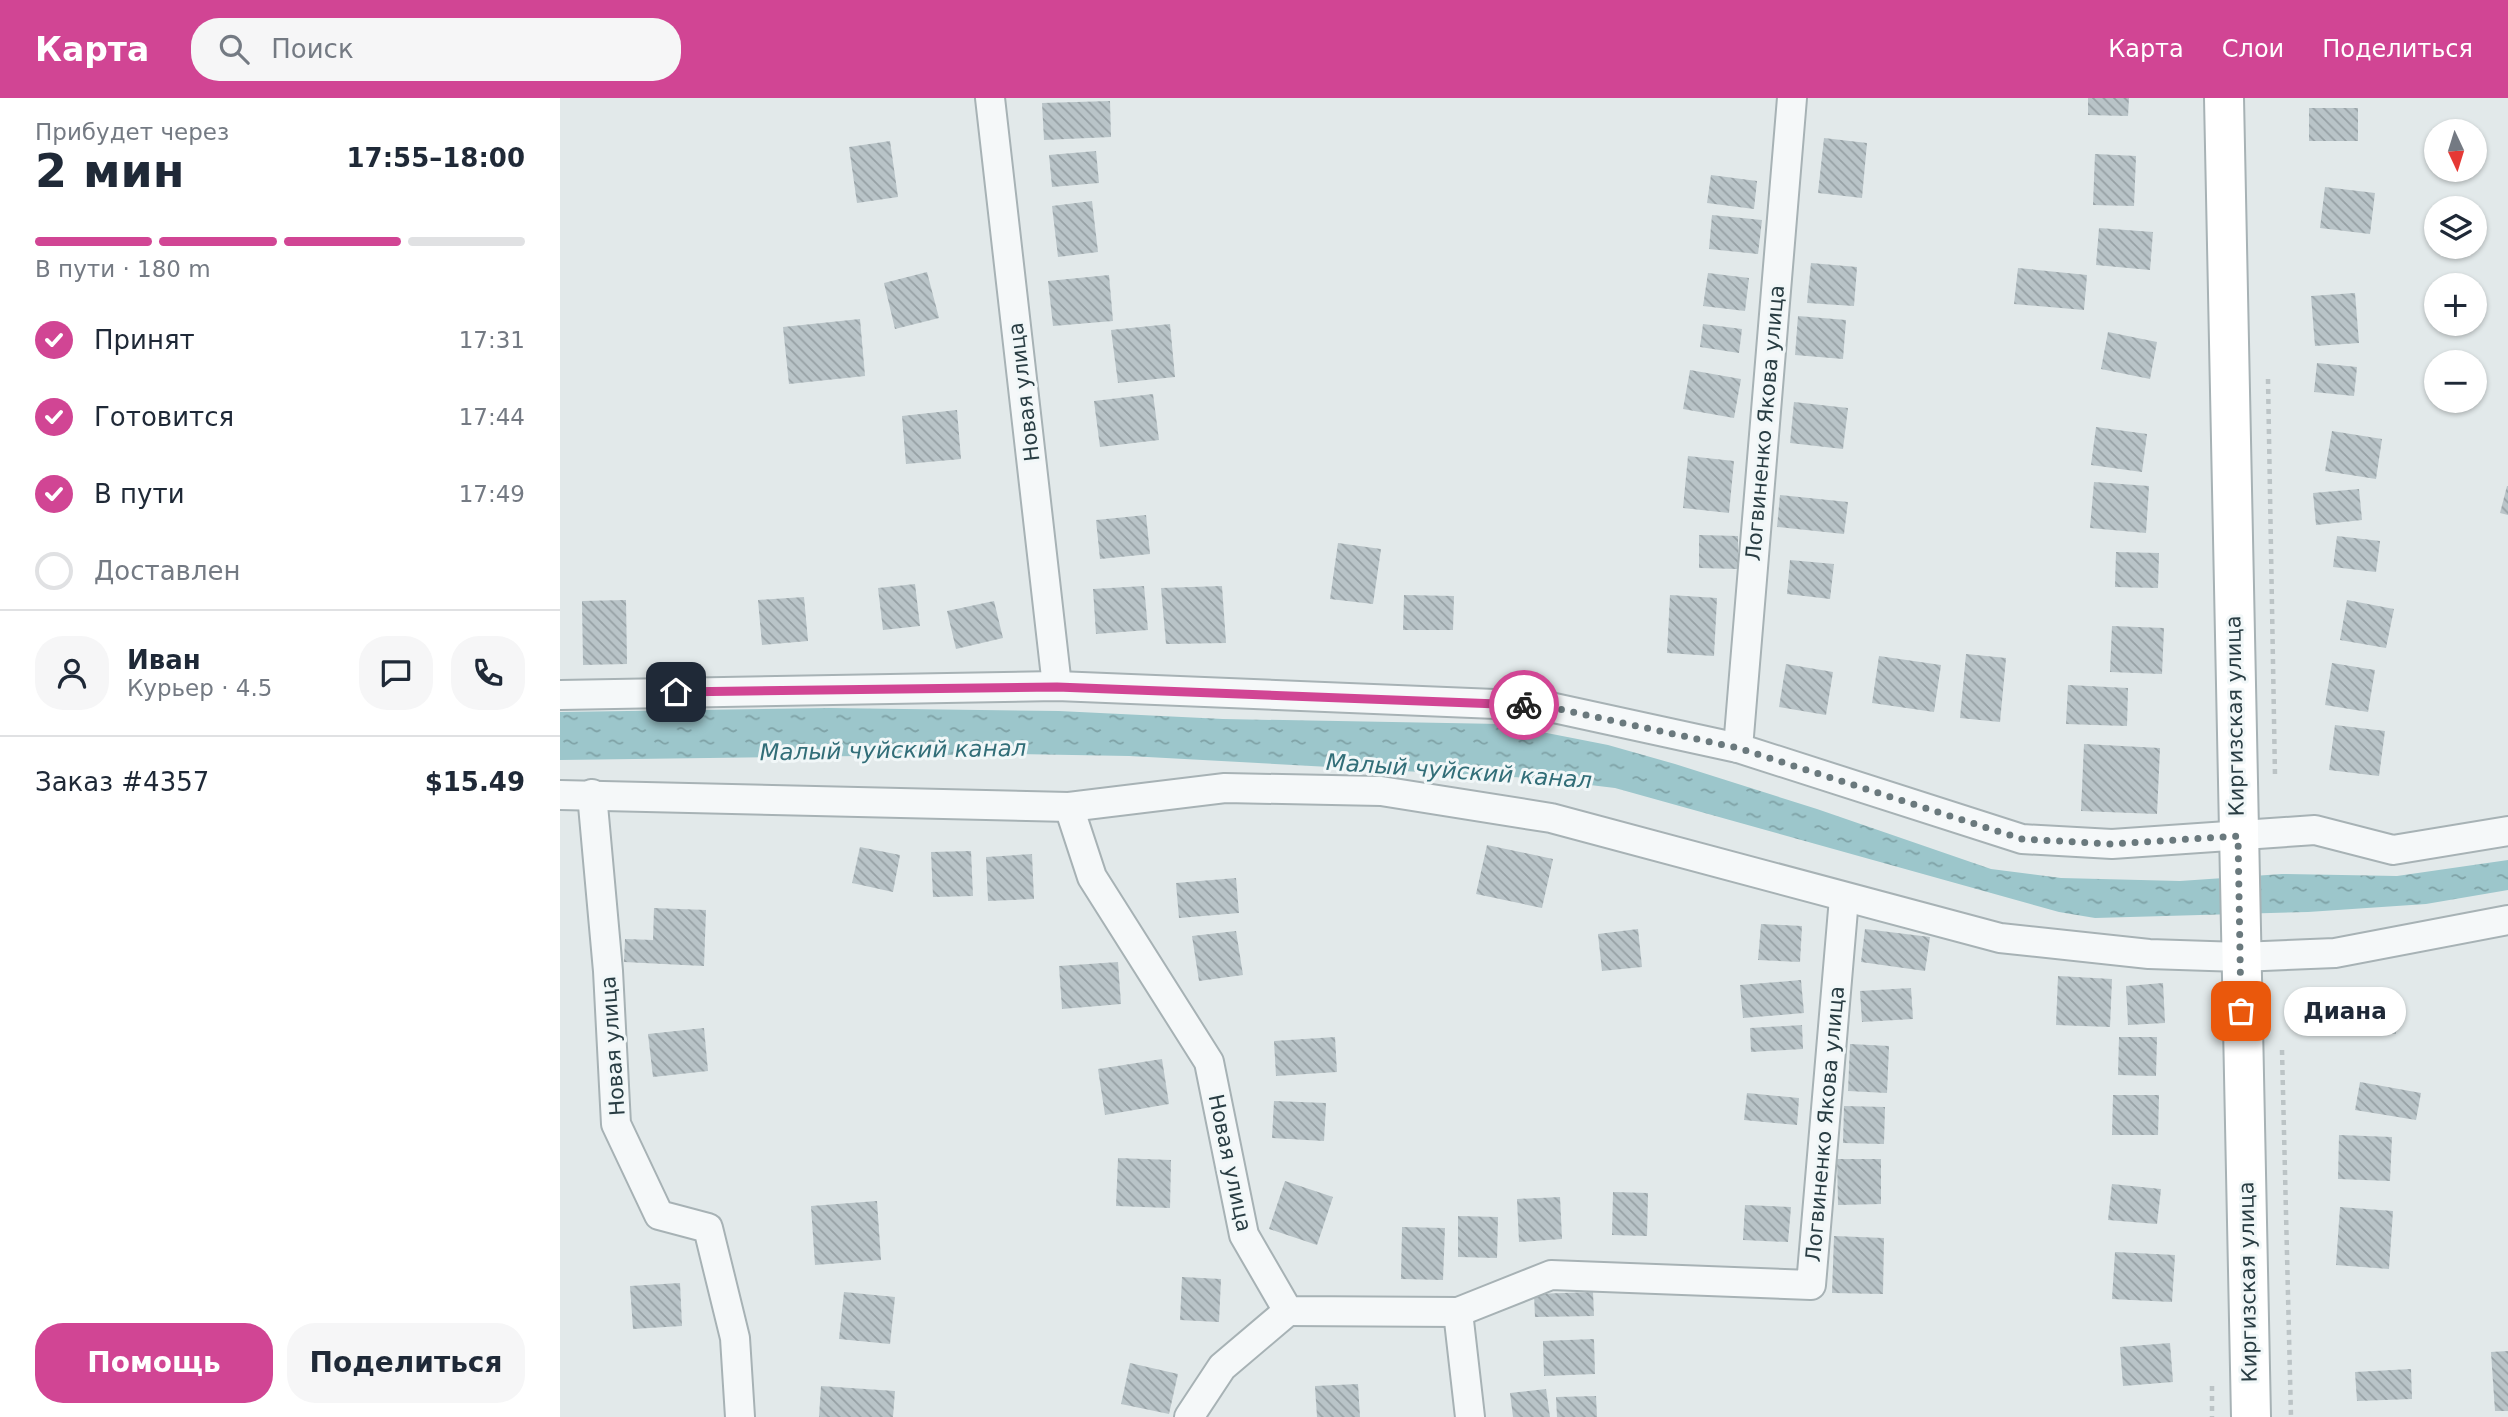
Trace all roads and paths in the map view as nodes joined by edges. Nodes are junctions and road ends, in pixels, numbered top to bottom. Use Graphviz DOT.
graph roads {
  1 [pos="990,98"];
  2 [pos="1792,98"];
  3 [pos="2224,98"];
  4 [pos="1057,687"];
  5 [pos="560,695"];
  6 [pos="1738,748"];
  7 [pos="592,794"];
  8 [pos="560,795"];
  9 [pos="1069,807"];
  10 [pos="2508,831"];
  11 [pos="2238,845"];
  12 [pos="1844,898"];
  13 [pos="2508,920"];
  14 [pos="2240,948"];
  15 [pos="1288,1311"];
  16 [pos="1458,1312"];
  17 [pos="740,1417"];
  18 [pos="1189,1417"];
  19 [pos="1470,1417"];
  20 [pos="2251,1417"];
  1 -- 4 [label="street, Новая улица"];
  2 -- 6 [label="street, Логвиненко Якова улица"];
  3 -- 11 [label="main road, Киргизская улица"];
  4 -- 5 [label="street"];
  4 -- 6 [label="street"];
  6 -- 11 [label="street"];
  7 -- 8 [label="street"];
  7 -- 9 [label="street"];
  7 -- 17 [label="street, Новая улица"];
  9 -- 12 [label="street"];
  9 -- 15 [label="street, Новая улица"];
  10 -- 11 [label="street"];
  11 -- 14 [label="main road, Киргизская улица"];
  12 -- 14 [label="street"];
  12 -- 16 [label="street, Логвиненко Якова улица"];
  13 -- 14 [label="street"];
  14 -- 20 [label="main road, Киргизская улица"];
  15 -- 16 [label="street"];
  15 -- 18 [label="street"];
  16 -- 19 [label="street"];
}
